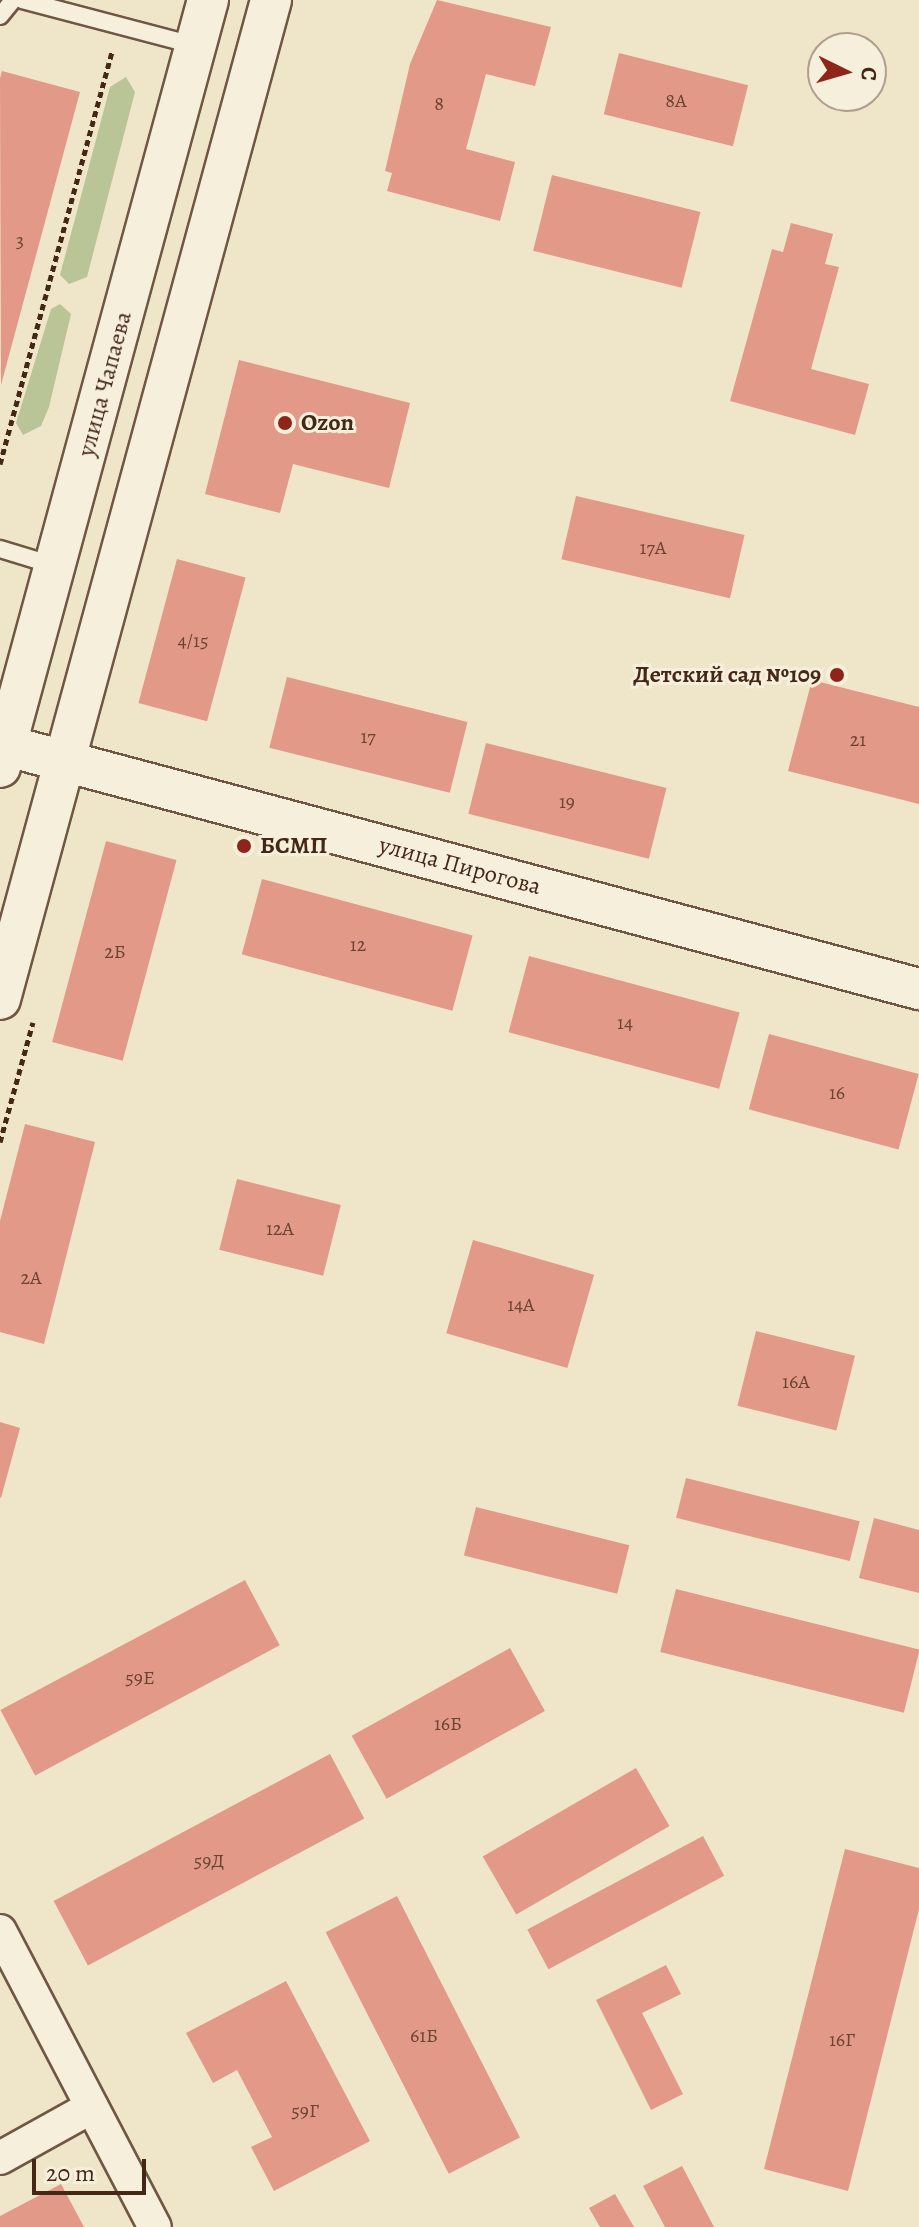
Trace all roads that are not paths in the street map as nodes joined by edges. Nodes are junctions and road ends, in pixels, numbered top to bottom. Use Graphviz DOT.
graph roads {
  1 [pos="13,0"];
  2 [pos="22,0"];
  3 [pos="208,0"];
  4 [pos="271,0"];
  5 [pos="0,16"];
  6 [pos="196,45"];
  7 [pos="0,549"];
  8 [pos="57,566"];
  9 [pos="2,752"];
  10 [pos="66,761"];
  11 [pos="919,989"];
  12 [pos="0,999"];
  13 [pos="0,1931"];
  14 [pos="92,2107"];
  15 [pos="0,2158"];
  16 [pos="155,2227"];
  1 -- 5 [label="lane"];
  2 -- 6 [label="lane"];
  3 -- 6 [label="street, улица Чапаева"];
  4 -- 10 [label="street"];
  6 -- 8 [label="street, улица Чапаева"];
  7 -- 8 [label="lane"];
  8 -- 9 [label="street, улица Чапаева"];
  9 -- 10 [label="street, улица Пирогова"];
  10 -- 11 [label="street, улица Пирогова"];
  10 -- 12 [label="street"];
  13 -- 14 [label="street"];
  14 -- 15 [label="street"];
  14 -- 16 [label="street"];
}
